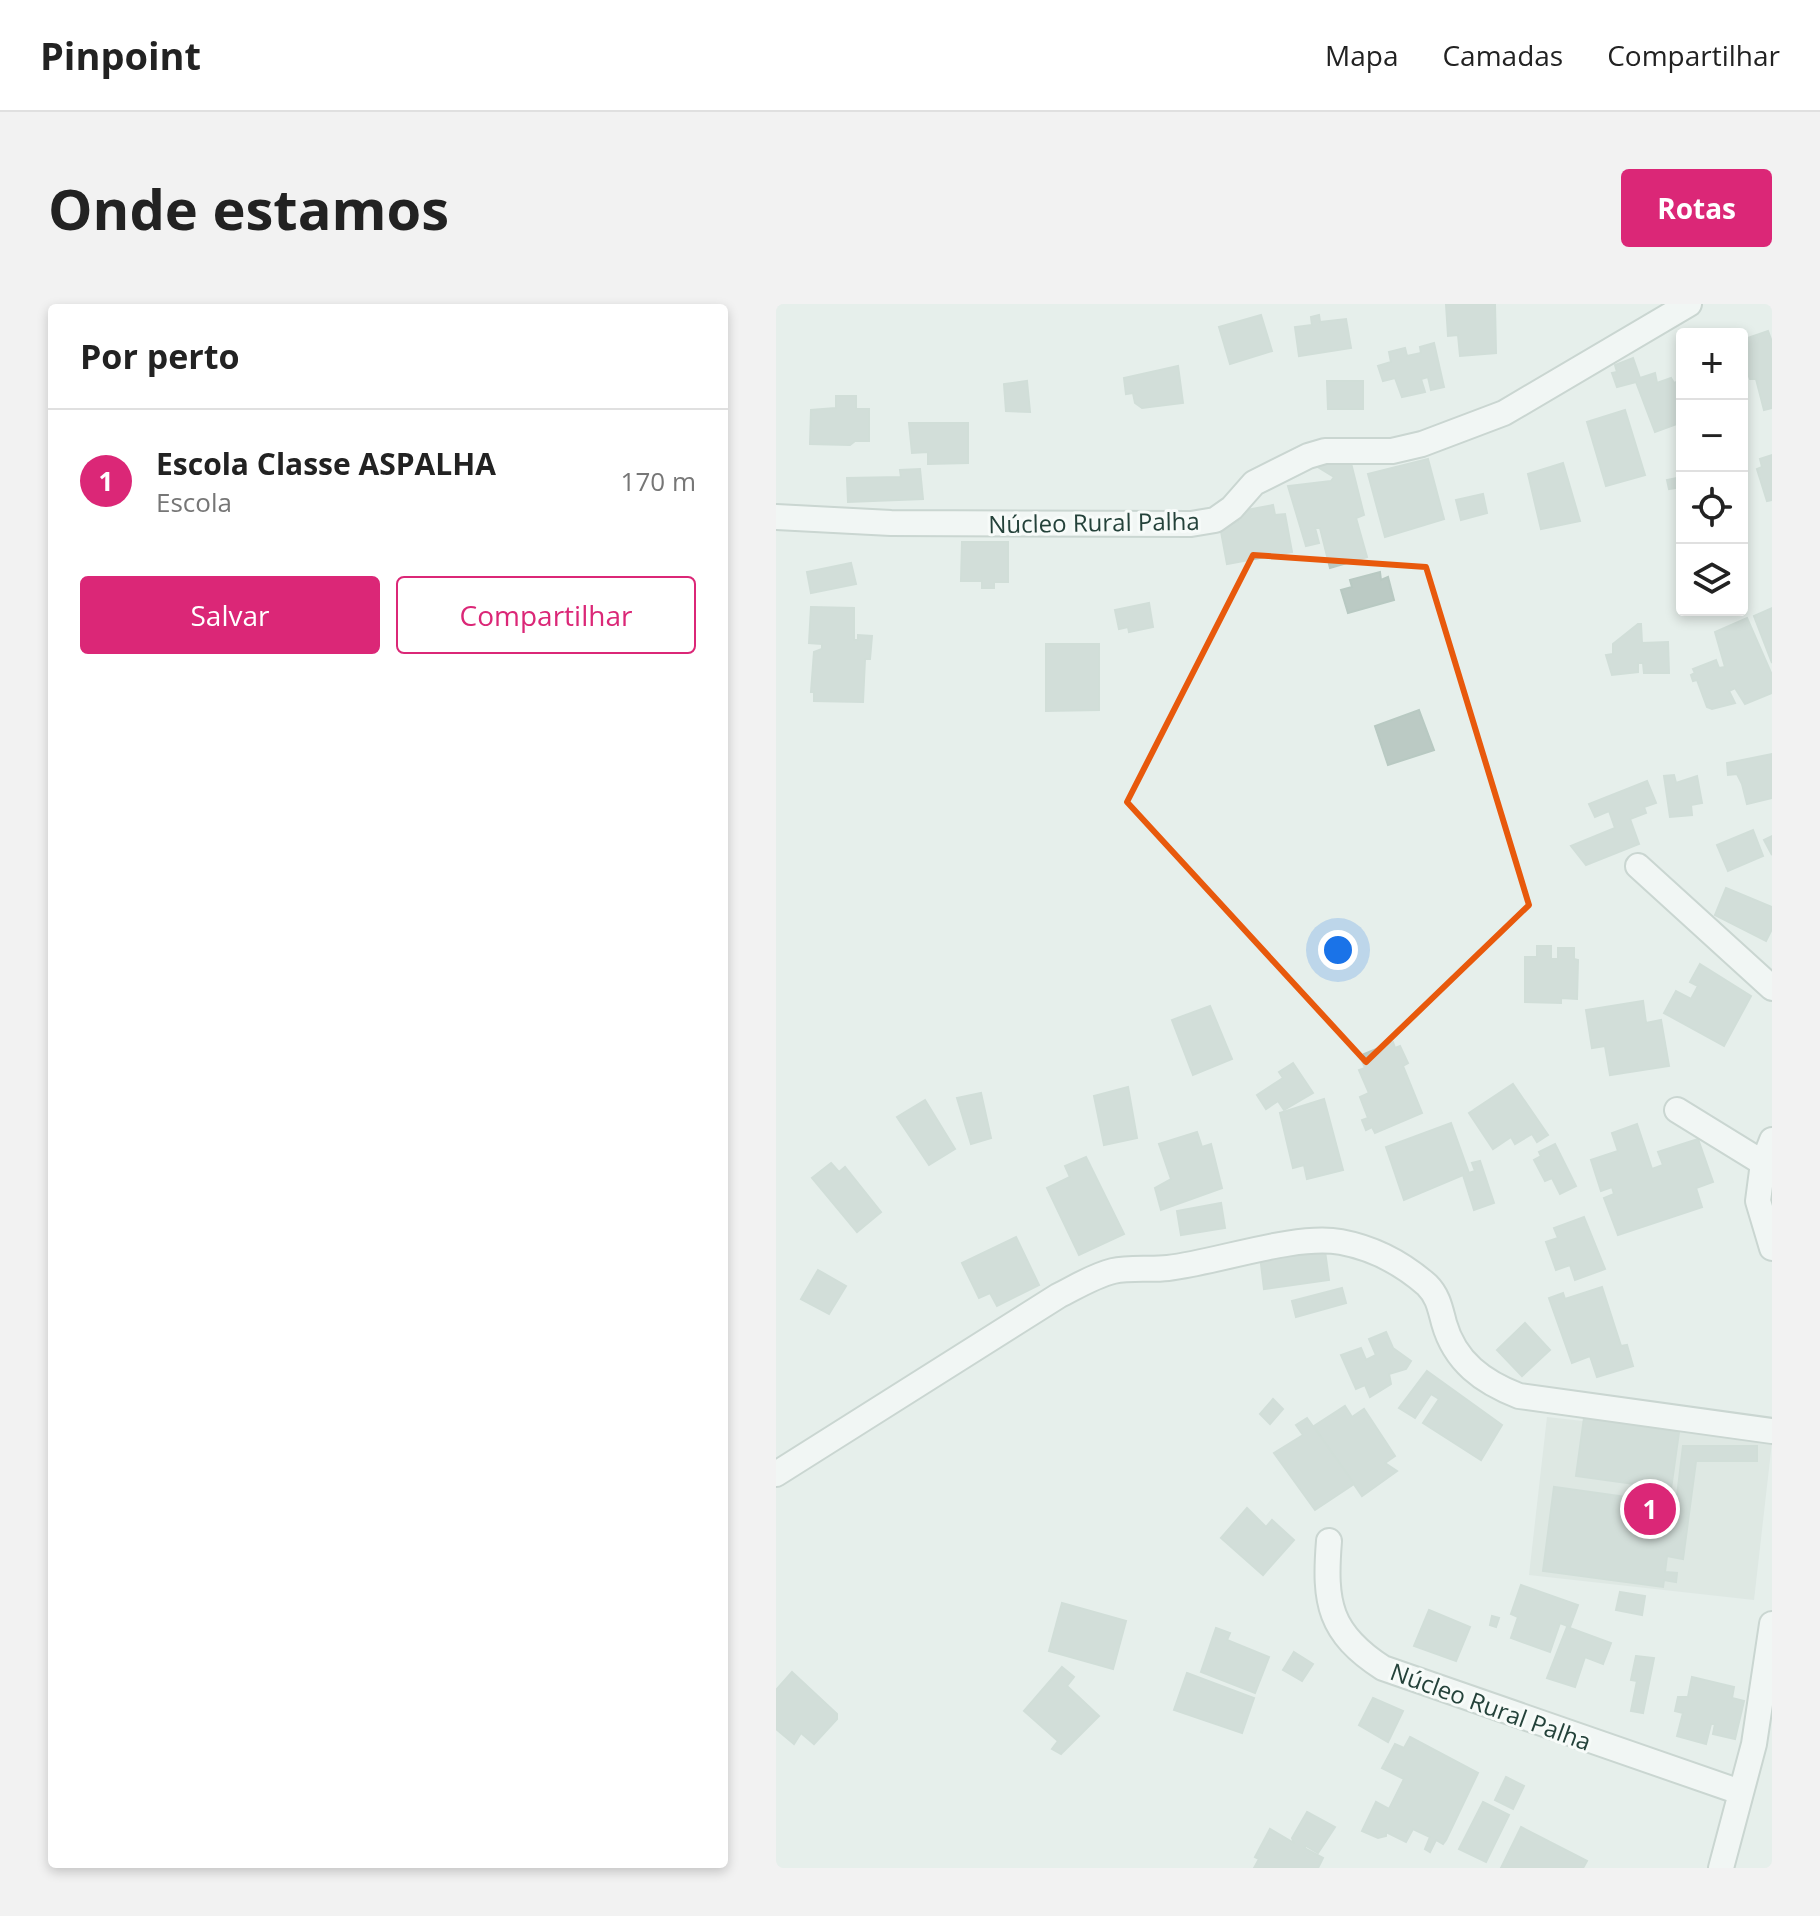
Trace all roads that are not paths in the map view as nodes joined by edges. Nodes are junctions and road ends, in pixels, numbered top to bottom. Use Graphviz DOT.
graph roads {
  1 [pos="1689,304"];
  2 [pos="776,517"];
  3 [pos="1638,866"];
  4 [pos="1772,988"];
  5 [pos="1677,1110"];
  6 [pos="1770,1146"];
  7 [pos="1772,1248"];
  8 [pos="1772,1431"];
  9 [pos="776,1474"];
  10 [pos="1329,1541"];
  11 [pos="1772,1624"];
  12 [pos="1740,1792"];
  13 [pos="1721,1868"];
  1 -- 2 [label="street, Núcleo Rural Palha"];
  3 -- 4 [label="street"];
  5 -- 6 [label="street"];
  6 -- 7 [label="street"];
  8 -- 9 [label="street"];
  10 -- 12 [label="street, Núcleo Rural Palha"];
  11 -- 12 [label="street"];
  12 -- 13 [label="street"];
}
